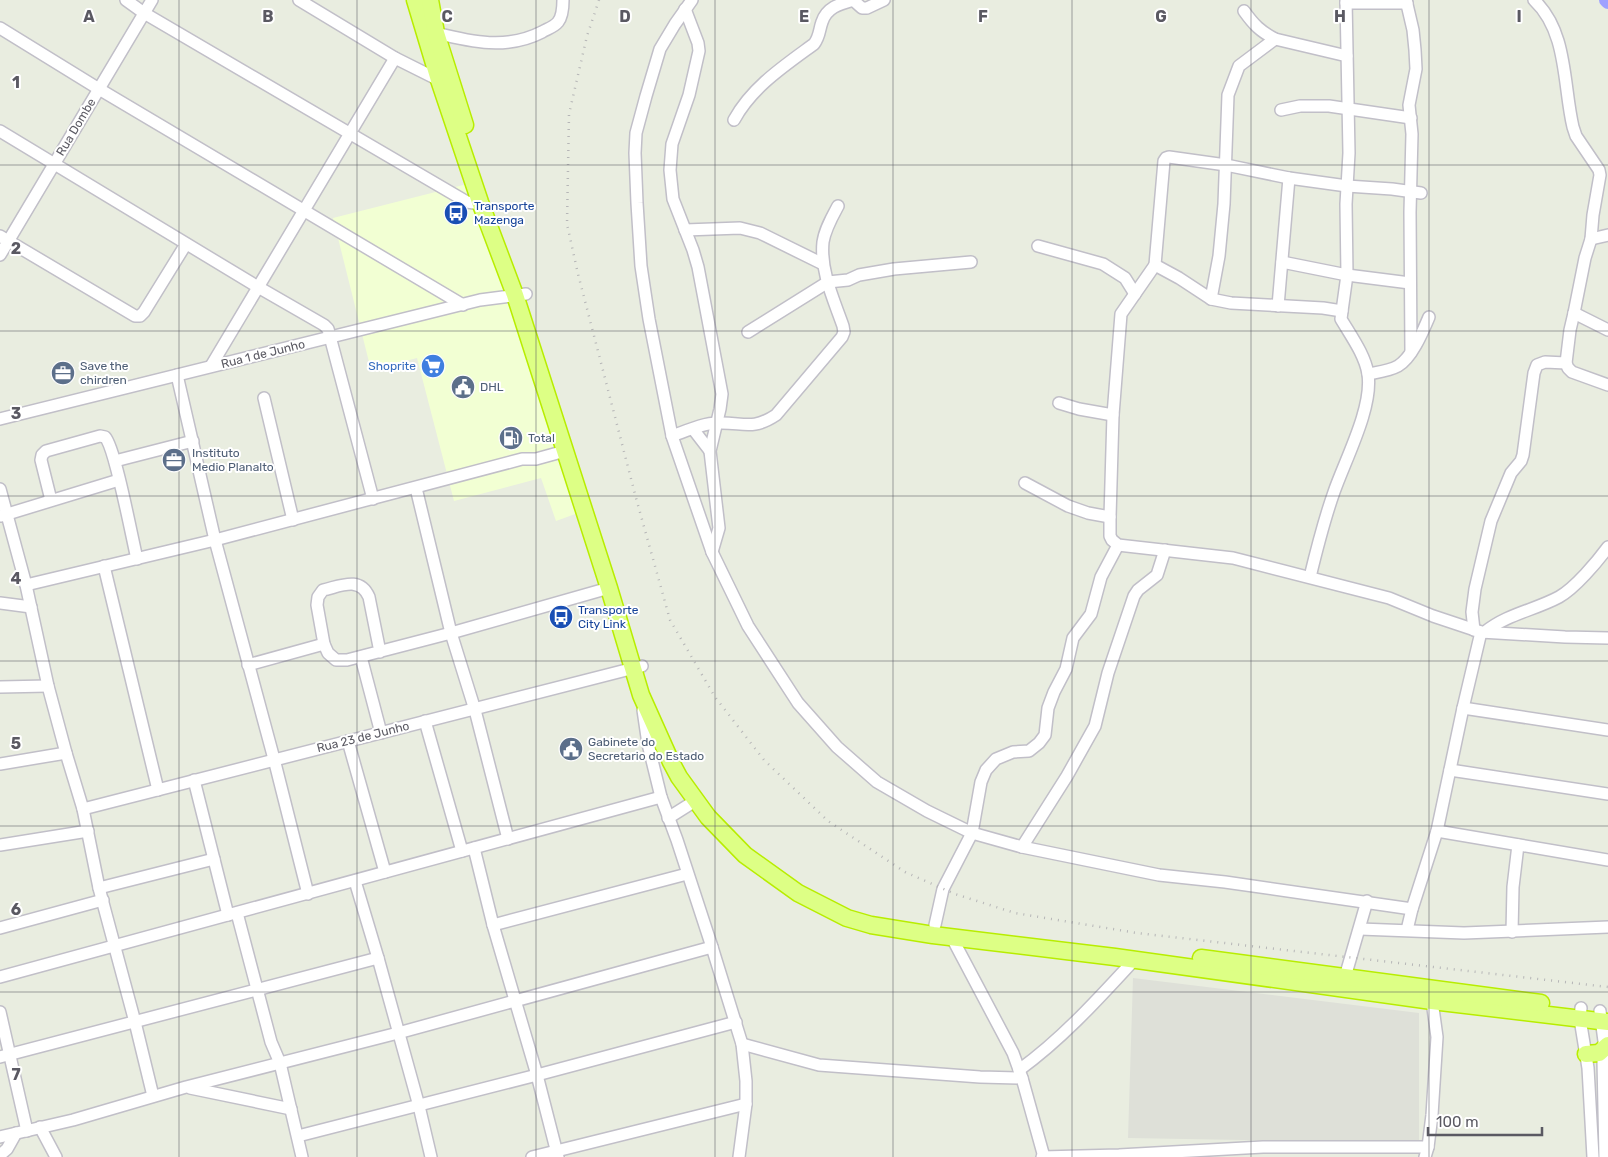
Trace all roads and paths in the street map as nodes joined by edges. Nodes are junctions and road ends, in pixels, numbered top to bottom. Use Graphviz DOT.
graph roads {
  1 [pos="126,0"];
  2 [pos="152,0"];
  3 [pos="299,0"];
  4 [pos="415,0"];
  5 [pos="430,0"];
  6 [pos="564,0"];
  7 [pos="853,0"];
  8 [pos="884,0"];
  9 [pos="1346,1"];
  10 [pos="1537,1"];
  11 [pos="1407,2"];
  12 [pos="830,3"];
  13 [pos="689,5"];
  14 [pos="1244,11"];
  15 [pos="144,13"];
  16 [pos="0,28"];
  17 [pos="436,33"];
  18 [pos="1275,39"];
  19 [pos="1347,56"];
  20 [pos="395,58"];
  21 [pos="438,80"];
  22 [pos="99,89"];
  23 [pos="1348,109"];
  24 [pos="1282,110"];
  25 [pos="1411,118"];
  26 [pos="734,120"];
  27 [pos="0,131"];
  28 [pos="349,133"];
  29 [pos="54,164"];
  30 [pos="1226,165"];
  31 [pos="1289,178"];
  32 [pos="1604,178"];
  33 [pos="1347,186"];
  34 [pos="1416,192"];
  35 [pos="480,202"];
  36 [pos="838,206"];
  37 [pos="303,210"];
  38 [pos="685,230"];
  39 [pos="1608,236"];
  40 [pos="4,239"];
  41 [pos="1591,239"];
  42 [pos="186,244"];
  43 [pos="1038,246"];
  44 [pos="0,255"];
  45 [pos="971,262"];
  46 [pos="1282,262"];
  47 [pos="824,264"];
  48 [pos="1155,265"];
  49 [pos="1347,275"];
  50 [pos="828,282"];
  51 [pos="1410,283"];
  52 [pos="258,287"];
  53 [pos="521,294"];
  54 [pos="1135,294"];
  55 [pos="1211,299"];
  56 [pos="463,305"];
  57 [pos="1278,306"];
  58 [pos="1342,311"];
  59 [pos="1574,314"];
  60 [pos="1429,317"];
  61 [pos="1608,330"];
  62 [pos="748,332"];
  63 [pos="330,337"];
  64 [pos="1411,352"];
  65 [pos="1566,363"];
  66 [pos="211,366"];
  67 [pos="177,374"];
  68 [pos="1368,374"];
  69 [pos="1608,385"];
  70 [pos="264,398"];
  71 [pos="1059,403"];
  72 [pos="1113,415"];
  73 [pos="0,419"];
  74 [pos="717,423"];
  75 [pos="693,429"];
  76 [pos="672,436"];
  77 [pos="193,441"];
  78 [pos="565,451"];
  79 [pos="710,451"];
  80 [pos="115,461"];
  81 [pos="119,480"];
  82 [pos="1024,484"];
  83 [pos="416,488"];
  84 [pos="0,489"];
  85 [pos="373,499"];
  86 [pos="51,500"];
  87 [pos="3,514"];
  88 [pos="1110,517"];
  89 [pos="292,520"];
  90 [pos="215,540"];
  91 [pos="1118,545"];
  92 [pos="1608,547"];
  93 [pos="1165,550"];
  94 [pos="712,552"];
  95 [pos="137,559"];
  96 [pos="104,566"];
  97 [pos="1310,577"];
  98 [pos="26,585"];
  99 [pos="609,588"];
  100 [pos="0,603"];
  101 [pos="31,607"];
  102 [pos="1480,631"];
  103 [pos="451,633"];
  104 [pos="1608,638"];
  105 [pos="324,644"];
  106 [pos="380,652"];
  107 [pos="361,657"];
  108 [pos="248,665"];
  109 [pos="638,667"];
  110 [pos="48,686"];
  111 [pos="0,687"];
  112 [pos="641,695"];
  113 [pos="1463,708"];
  114 [pos="475,710"];
  115 [pos="425,721"];
  116 [pos="1608,730"];
  117 [pos="381,732"];
  118 [pos="348,741"];
  119 [pos="66,753"];
  120 [pos="274,759"];
  121 [pos="0,764"];
  122 [pos="1450,770"];
  123 [pos="194,780"];
  124 [pos="158,790"];
  125 [pos="1608,794"];
  126 [pos="661,797"];
  127 [pos="695,801"];
  128 [pos="83,809"];
  129 [pos="668,818"];
  130 [pos="88,831"];
  131 [pos="1437,831"];
  132 [pos="972,833"];
  133 [pos="508,838"];
  134 [pos="0,845"];
  135 [pos="1518,845"];
  136 [pos="474,848"];
  137 [pos="1022,848"];
  138 [pos="462,851"];
  139 [pos="214,859"];
  140 [pos="1608,860"];
  141 [pos="385,872"];
  142 [pos="687,874"];
  143 [pos="355,882"];
  144 [pos="100,888"];
  145 [pos="308,894"];
  146 [pos="103,900"];
  147 [pos="1367,901"];
  148 [pos="1412,908"];
  149 [pos="233,914"];
  150 [pos="492,925"];
  151 [pos="935,925"];
  152 [pos="1608,926"];
  153 [pos="0,928"];
  154 [pos="1360,928"];
  155 [pos="1407,930"];
  156 [pos="1512,932"];
  157 [pos="951,936"];
  158 [pos="116,945"];
  159 [pos="712,947"];
  160 [pos="378,958"];
  161 [pos="1134,960"];
  162 [pos="0,977"];
  163 [pos="1345,977"];
  164 [pos="257,991"];
  165 [pos="515,1001"];
  166 [pos="1432,1001"];
  167 [pos="0,1012"];
  168 [pos="1581,1014"];
  169 [pos="1605,1016"];
  170 [pos="135,1022"];
  171 [pos="736,1022"];
  172 [pos="398,1033"];
  173 [pos="742,1044"];
  174 [pos="1606,1047"];
  175 [pos="1586,1054"];
  176 [pos="5,1056"];
  177 [pos="280,1063"];
  178 [pos="1021,1074"];
  179 [pos="537,1075"];
  180 [pos="186,1087"];
  181 [pos="153,1096"];
  182 [pos="746,1104"];
  183 [pos="419,1106"];
  184 [pos="291,1109"];
  185 [pos="40,1127"];
  186 [pos="21,1132"];
  187 [pos="298,1136"];
  188 [pos="0,1137"];
  189 [pos="1427,1152"];
  190 [pos="0,1154"];
  191 [pos="557,1154"];
  192 [pos="56,1157"];
  193 [pos="302,1157"];
  194 [pos="431,1157"];
  195 [pos="532,1157"];
  196 [pos="738,1157"];
  197 [pos="1043,1157"];
  198 [pos="1592,1157"];
  199 [pos="1605,1157"];
  1 -- 15 [label="street"];
  2 -- 15 [label="street, Rua Dombe"];
  3 -- 20 [label="street"];
  4 -- 21 [label="highway"];
  5 -- 17 [label="highway"];
  6 -- 17 [label="street"];
  7 -- 8 [label="street"];
  7 -- 12 [label="street"];
  9 -- 11 [label="street"];
  9 -- 19 [label="street"];
  10 -- 32 [label="street"];
  11 -- 25 [label="street"];
  12 -- 26 [label="street"];
  13 -- 38 [label="street"];
  13 -- 76 [label="street"];
  14 -- 18 [label="street"];
  15 -- 22 [label="street, Rua Dombe"];
  15 -- 28 [label="street"];
  16 -- 22 [label="street"];
  17 -- 53 [label="highway"];
  18 -- 19 [label="street"];
  18 -- 30 [label="street"];
  19 -- 23 [label="street"];
  20 -- 21 [label="street"];
  20 -- 28 [label="street"];
  21 -- 35 [label="highway"];
  22 -- 29 [label="street, Rua Dombe"];
  22 -- 37 [label="street"];
  23 -- 24 [label="street"];
  23 -- 25 [label="street"];
  23 -- 33 [label="street"];
  25 -- 34 [label="street"];
  27 -- 29 [label="street"];
  28 -- 35 [label="street"];
  28 -- 37 [label="street"];
  29 -- 40 [label="street, Rua Dombe"];
  29 -- 42 [label="street"];
  30 -- 31 [label="street"];
  30 -- 48 [label="street"];
  30 -- 55 [label="street"];
  31 -- 33 [label="street"];
  31 -- 46 [label="street"];
  32 -- 41 [label="street"];
  33 -- 34 [label="street"];
  33 -- 49 [label="street"];
  34 -- 51 [label="street"];
  35 -- 53 [label="highway"];
  36 -- 47 [label="street"];
  37 -- 52 [label="street"];
  37 -- 56 [label="street"];
  38 -- 47 [label="street"];
  38 -- 74 [label="street"];
  39 -- 41 [label="street"];
  40 -- 42 [label="street"];
  40 -- 44 [label="street, Rua Dombe"];
  41 -- 59 [label="street"];
  42 -- 52 [label="street"];
  43 -- 54 [label="street"];
  45 -- 50 [label="street"];
  46 -- 49 [label="street"];
  46 -- 57 [label="street"];
  47 -- 50 [label="street"];
  48 -- 54 [label="street"];
  48 -- 55 [label="street"];
  49 -- 51 [label="street"];
  49 -- 58 [label="street"];
  50 -- 62 [label="street"];
  50 -- 74 [label="street"];
  51 -- 64 [label="street"];
  52 -- 63 [label="street"];
  52 -- 66 [label="street"];
  53 -- 56 [label="street, Rua 1 de Junho"];
  53 -- 78 [label="highway"];
  53 -- 109 [label="highway"];
  54 -- 72 [label="street"];
  55 -- 57 [label="street"];
  56 -- 63 [label="street, Rua 1 de Junho"];
  57 -- 58 [label="street"];
  58 -- 68 [label="street"];
  59 -- 61 [label="street"];
  59 -- 65 [label="street"];
  60 -- 64 [label="street"];
  63 -- 66 [label="street, Rua 1 de Junho"];
  63 -- 85 [label="street"];
  64 -- 68 [label="street"];
  65 -- 69 [label="street"];
  65 -- 102 [label="street"];
  66 -- 67 [label="street, Rua 1 de Junho"];
  67 -- 73 [label="street, Rua 1 de Junho"];
  67 -- 77 [label="street"];
  68 -- 97 [label="street"];
  70 -- 89 [label="street"];
  71 -- 72 [label="street"];
  72 -- 88 [label="street"];
  74 -- 75 [label="street"];
  74 -- 79 [label="street"];
  75 -- 76 [label="street"];
  75 -- 79 [label="street"];
  76 -- 94 [label="street"];
  77 -- 80 [label="street"];
  77 -- 90 [label="street"];
  78 -- 83 [label="street"];
  78 -- 99 [label="highway"];
  79 -- 94 [label="street"];
  80 -- 81 [label="street"];
  80 -- 86 [label="street"];
  81 -- 86 [label="street"];
  81 -- 95 [label="street"];
  82 -- 88 [label="street"];
  83 -- 85 [label="street"];
  83 -- 103 [label="street"];
  84 -- 87 [label="street"];
  85 -- 89 [label="street"];
  86 -- 87 [label="street"];
  87 -- 98 [label="street"];
  88 -- 91 [label="street"];
  89 -- 90 [label="street"];
  90 -- 95 [label="street"];
  90 -- 108 [label="street"];
  91 -- 93 [label="street"];
  91 -- 132 [label="street"];
  92 -- 102 [label="street"];
  93 -- 97 [label="street"];
  93 -- 137 [label="street"];
  94 -- 132 [label="street"];
  95 -- 96 [label="street"];
  96 -- 98 [label="street"];
  96 -- 124 [label="street"];
  97 -- 102 [label="street"];
  98 -- 101 [label="street"];
  99 -- 103 [label="street"];
  99 -- 109 [label="highway"];
  100 -- 101 [label="street"];
  101 -- 110 [label="street"];
  102 -- 104 [label="street"];
  102 -- 113 [label="street"];
  103 -- 106 [label="street"];
  103 -- 114 [label="street"];
  105 -- 106 [label="street"];
  105 -- 107 [label="street"];
  105 -- 108 [label="street"];
  106 -- 107 [label="street"];
  107 -- 117 [label="street"];
  108 -- 120 [label="street"];
  109 -- 112 [label="highway"];
  109 -- 114 [label="street, Rua 23 de Junho"];
  109 -- 151 [label="highway"];
  110 -- 111 [label="street"];
  110 -- 119 [label="street"];
  112 -- 126 [label="street"];
  112 -- 127 [label="highway"];
  113 -- 116 [label="street"];
  113 -- 122 [label="street"];
  114 -- 115 [label="street, Rua 23 de Junho"];
  114 -- 133 [label="street"];
  115 -- 117 [label="street, Rua 23 de Junho"];
  115 -- 138 [label="street"];
  117 -- 118 [label="street, Rua 23 de Junho"];
  118 -- 120 [label="street, Rua 23 de Junho"];
  118 -- 141 [label="street"];
  119 -- 121 [label="street"];
  119 -- 128 [label="street"];
  120 -- 123 [label="street, Rua 23 de Junho"];
  120 -- 145 [label="street"];
  122 -- 125 [label="street"];
  122 -- 131 [label="street"];
  123 -- 124 [label="street, Rua 23 de Junho"];
  123 -- 139 [label="street"];
  124 -- 128 [label="street, Rua 23 de Junho"];
  126 -- 129 [label="street"];
  126 -- 133 [label="street"];
  127 -- 129 [label="street"];
  127 -- 157 [label="highway"];
  128 -- 130 [label="street"];
  129 -- 142 [label="street"];
  130 -- 134 [label="street"];
  130 -- 144 [label="street"];
  131 -- 135 [label="street"];
  131 -- 148 [label="street"];
  132 -- 137 [label="street"];
  132 -- 151 [label="street"];
  133 -- 136 [label="street"];
  135 -- 140 [label="street"];
  135 -- 156 [label="street"];
  136 -- 138 [label="street"];
  136 -- 150 [label="street"];
  137 -- 147 [label="street"];
  138 -- 141 [label="street"];
  139 -- 144 [label="street"];
  139 -- 149 [label="street"];
  141 -- 143 [label="street"];
  142 -- 150 [label="street"];
  142 -- 159 [label="street"];
  143 -- 145 [label="street"];
  143 -- 160 [label="street"];
  144 -- 146 [label="street"];
  145 -- 149 [label="street"];
  146 -- 153 [label="street"];
  146 -- 158 [label="street"];
  147 -- 148 [label="street"];
  147 -- 154 [label="street"];
  148 -- 155 [label="street"];
  149 -- 158 [label="street"];
  149 -- 164 [label="street"];
  150 -- 165 [label="street"];
  151 -- 163 [label="highway"];
  152 -- 156 [label="street"];
  154 -- 155 [label="street"];
  154 -- 163 [label="street"];
  155 -- 156 [label="street"];
  157 -- 161 [label="highway"];
  157 -- 178 [label="street"];
  158 -- 162 [label="street"];
  158 -- 170 [label="street"];
  159 -- 165 [label="street"];
  159 -- 171 [label="street"];
  160 -- 164 [label="street"];
  160 -- 172 [label="street"];
  161 -- 166 [label="highway"];
  161 -- 178 [label="street"];
  163 -- 168 [label="highway"];
  164 -- 170 [label="street"];
  164 -- 177 [label="street"];
  165 -- 172 [label="street"];
  165 -- 179 [label="street"];
  166 -- 168 [label="highway"];
  166 -- 189 [label="street"];
  167 -- 176 [label="street"];
  168 -- 169 [label="highway"];
  168 -- 175 [label="street"];
  169 -- 174 [label="street"];
  170 -- 176 [label="street"];
  170 -- 181 [label="street"];
  171 -- 173 [label="street"];
  171 -- 179 [label="street"];
  172 -- 177 [label="street"];
  172 -- 183 [label="street"];
  173 -- 178 [label="street"];
  173 -- 182 [label="street"];
  174 -- 175 [label="highway"];
  174 -- 199 [label="street"];
  175 -- 198 [label="street"];
  176 -- 186 [label="street"];
  177 -- 180 [label="street"];
  177 -- 184 [label="street"];
  178 -- 197 [label="street"];
  179 -- 183 [label="street"];
  179 -- 191 [label="street"];
  180 -- 181 [label="street"];
  180 -- 184 [label="street"];
  181 -- 185 [label="street"];
  182 -- 191 [label="street"];
  182 -- 196 [label="street"];
  183 -- 187 [label="street"];
  183 -- 194 [label="street"];
  184 -- 187 [label="street"];
  185 -- 186 [label="street"];
  185 -- 192 [label="street"];
  186 -- 188 [label="street"];
  186 -- 190 [label="street"];
  187 -- 193 [label="street"];
  189 -- 197 [label="street"];
  191 -- 195 [label="street"];
}
